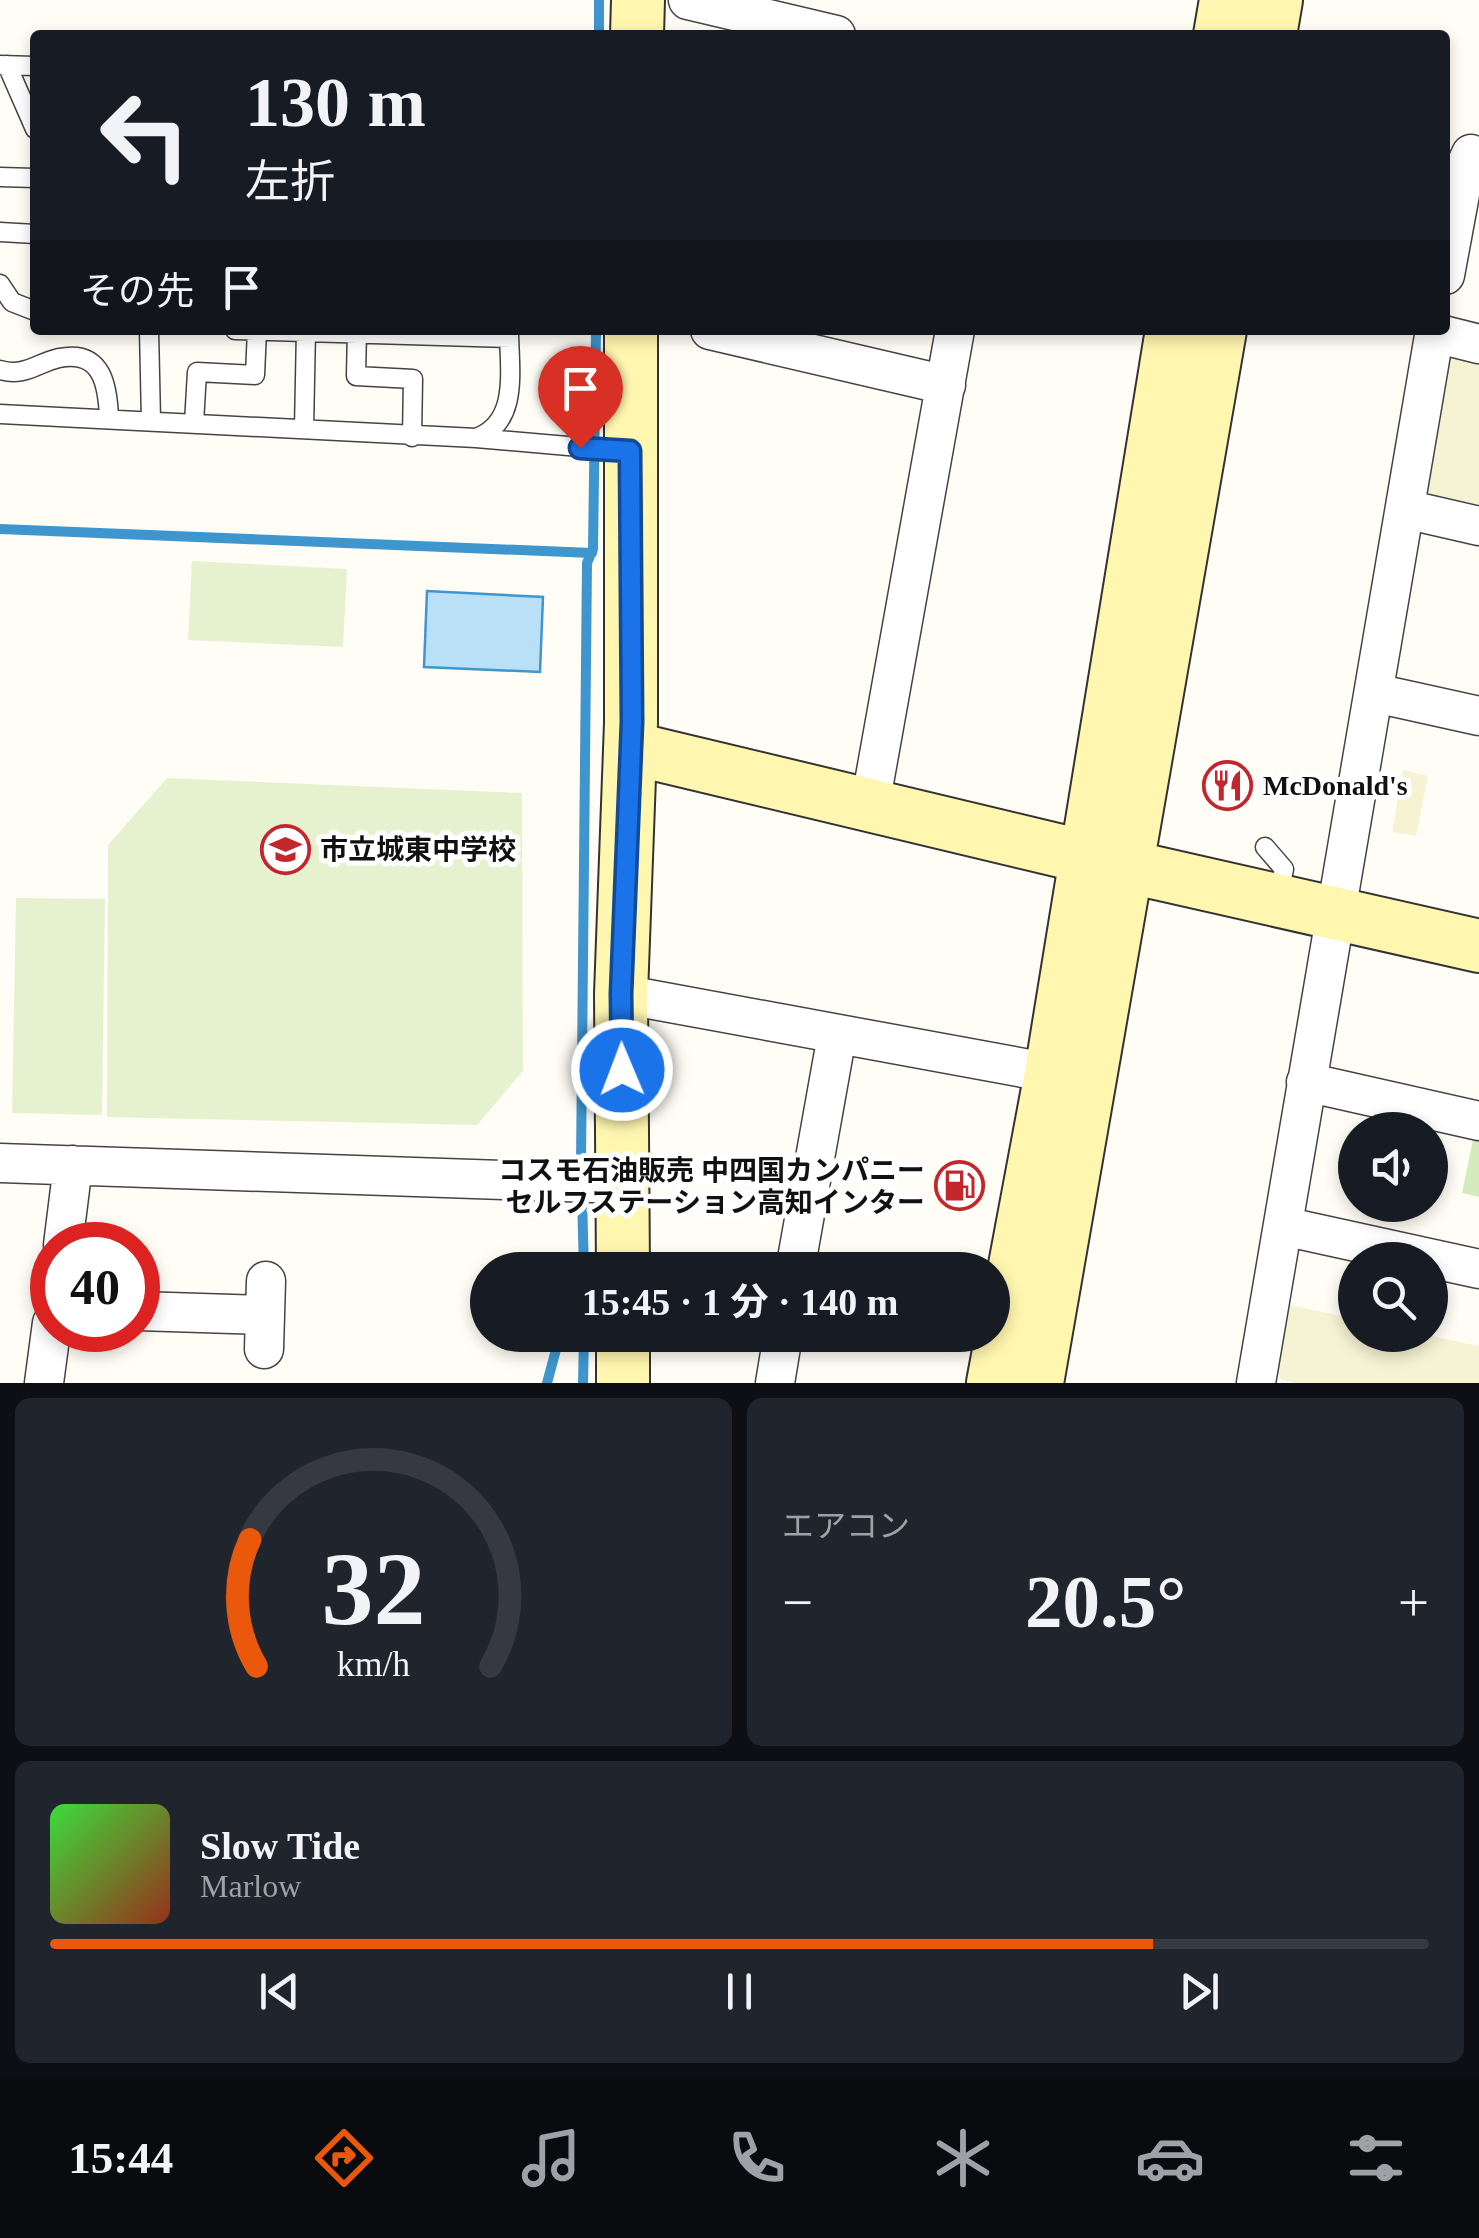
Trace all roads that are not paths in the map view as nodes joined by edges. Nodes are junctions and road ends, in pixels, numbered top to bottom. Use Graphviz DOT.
graph roads {
  1 [pos="638,0"];
  2 [pos="688,0"];
  3 [pos="1226,0"];
  4 [pos="1276,0"];
  5 [pos="637,30"];
  6 [pos="815,30"];
  7 [pos="1221,30"];
  8 [pos="1271,30"];
  9 [pos="4,65"];
  10 [pos="30,66"];
  11 [pos="30,119"];
  12 [pos="1465,152"];
  13 [pos="0,176"];
  14 [pos="30,178"];
  15 [pos="0,232"];
  16 [pos="30,234"];
  17 [pos="1450,248"];
  18 [pos="0,284"];
  19 [pos="30,309"];
  20 [pos="149,335"];
  21 [pos="257,335"];
  22 [pos="306,335"];
  23 [pos="357,335"];
  24 [pos="509,335"];
  25 [pos="629,335"];
  26 [pos="731,335"];
  27 [pos="954,335"];
  28 [pos="1171,335"];
  29 [pos="1219,335"];
  30 [pos="1434,335"];
  31 [pos="1446,335"];
  32 [pos="1479,344"];
  33 [pos="0,370"];
  34 [pos="946,385"];
  35 [pos="0,414"];
  36 [pos="109,419"];
  37 [pos="151,421"];
  38 [pos="194,424"];
  39 [pos="304,429"];
  40 [pos="412,437"];
  41 [pos="476,438"];
  42 [pos="605,450"];
  43 [pos="1405,508"];
  44 [pos="1479,526"];
  45 [pos="1375,693"];
  46 [pos="1479,716"];
  47 [pos="630,748"];
  48 [pos="870,806"];
  49 [pos="1265,847"];
  50 [pos="1106,862"];
  51 [pos="1278,901"];
  52 [pos="1335,913"];
  53 [pos="1479,946"];
  54 [pos="621,994"];
  55 [pos="837,1035"];
  56 [pos="1051,1073"];
  57 [pos="1306,1082"];
  58 [pos="1479,1120"];
  59 [pos="0,1163"];
  60 [pos="73,1165"];
  61 [pos="594,1183"];
  62 [pos="65,1222"];
  63 [pos="1283,1226"];
  64 [pos="617,1252"];
  65 [pos="798,1252"];
  66 [pos="1479,1269"];
  67 [pos="160,1312"];
  68 [pos="265,1315"];
  69 [pos="48,1352"];
  70 [pos="623,1352"];
  71 [pos="780,1352"];
  72 [pos="44,1383"];
  73 [pos="622,1383"];
  74 [pos="775,1383"];
  75 [pos="993,1383"];
  76 [pos="1038,1383"];
  77 [pos="1256,1383"];
  1 -- 5 [label="street"];
  2 -- 6 [label="street"];
  3 -- 7 [label="street"];
  4 -- 8 [label="street"];
  9 -- 10 [label="lane"];
  9 -- 11 [label="lane"];
  12 -- 17 [label="street"];
  13 -- 14 [label="lane"];
  15 -- 16 [label="lane"];
  18 -- 19 [label="lane"];
  20 -- 37 [label="lane"];
  21 -- 38 [label="lane"];
  22 -- 39 [label="lane"];
  23 -- 40 [label="lane"];
  24 -- 41 [label="lane"];
  25 -- 42 [label="street"];
  26 -- 34 [label="street"];
  27 -- 34 [label="street"];
  28 -- 50 [label="street"];
  29 -- 50 [label="street"];
  30 -- 43 [label="street"];
  31 -- 32 [label="street"];
  33 -- 36 [label="lane"];
  34 -- 48 [label="street"];
  35 -- 36 [label="lane"];
  36 -- 37 [label="lane"];
  37 -- 38 [label="lane"];
  38 -- 39 [label="lane"];
  39 -- 40 [label="lane"];
  40 -- 41 [label="lane"];
  41 -- 42 [label="lane"];
  42 -- 47 [label="street"];
  43 -- 44 [label="street"];
  43 -- 45 [label="street"];
  45 -- 46 [label="street"];
  45 -- 52 [label="street"];
  47 -- 48 [label="street"];
  47 -- 54 [label="street"];
  48 -- 50 [label="street"];
  49 -- 51 [label="lane"];
  50 -- 51 [label="street"];
  50 -- 56 [label="street"];
  50 -- 76 [label="street"];
  51 -- 52 [label="street"];
  52 -- 53 [label="street"];
  52 -- 57 [label="street"];
  54 -- 55 [label="street"];
  54 -- 61 [label="street"];
  55 -- 56 [label="street"];
  55 -- 65 [label="street"];
  56 -- 75 [label="street"];
  57 -- 58 [label="street"];
  57 -- 63 [label="street"];
  59 -- 60 [label="street"];
  60 -- 61 [label="street"];
  60 -- 62 [label="street"];
  61 -- 64 [label="street"];
  63 -- 66 [label="street"];
  63 -- 77 [label="street"];
  67 -- 68 [label="street"];
  69 -- 72 [label="street"];
  70 -- 73 [label="street"];
  71 -- 74 [label="street"];
}
